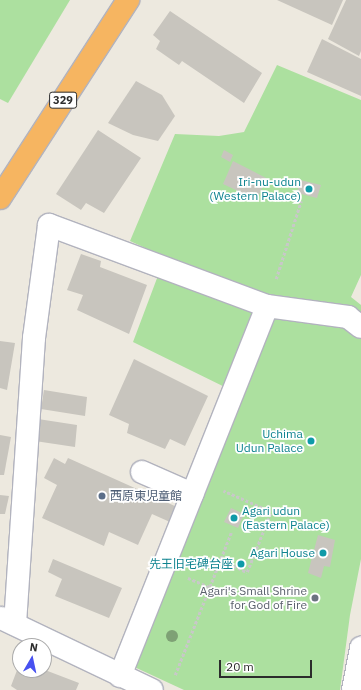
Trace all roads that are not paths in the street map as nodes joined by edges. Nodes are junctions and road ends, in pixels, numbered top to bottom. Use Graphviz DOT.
graph roads {
  1 [pos="128,0"];
  2 [pos="0,198"];
  3 [pos="267,306"];
  4 [pos="361,327"];
  5 [pos="142,472"];
  6 [pos="192,494"];
  7 [pos="7,621"];
  8 [pos="361,648"];
  9 [pos="120,676"];
  10 [pos="162,686"];
  11 [pos="353,690"];
  1 -- 2 [label="highway, 329"];
  3 -- 4 [label="street"];
  3 -- 6 [label="street"];
  3 -- 7 [label="street"];
  5 -- 6 [label="street"];
  6 -- 9 [label="street"];
  7 -- 9 [label="street"];
  8 -- 11 [label="street"];
  9 -- 10 [label="street"];
}
